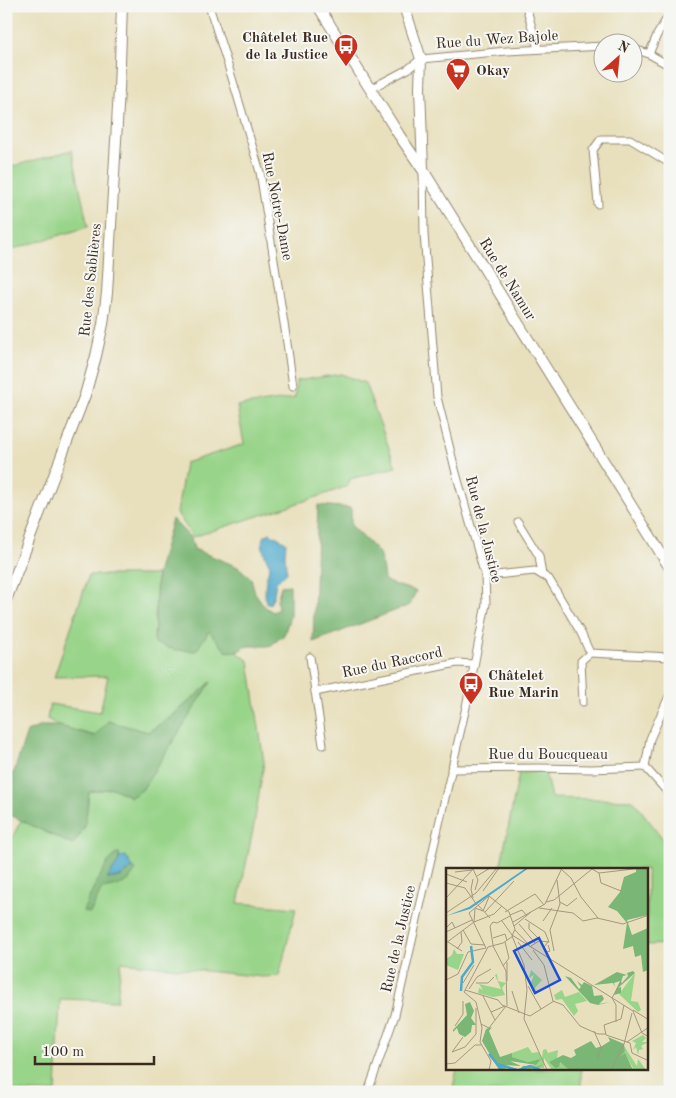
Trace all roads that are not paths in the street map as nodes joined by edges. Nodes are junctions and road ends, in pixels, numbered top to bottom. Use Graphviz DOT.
graph roads {
  1 [pos="122,6"];
  2 [pos="209,6"];
  3 [pos="318,6"];
  4 [pos="404,6"];
  5 [pos="526,6"];
  6 [pos="670,13"];
  7 [pos="594,46"];
  8 [pos="538,49"];
  9 [pos="644,52"];
  10 [pos="649,54"];
  11 [pos="421,59"];
  12 [pos="670,66"];
  13 [pos="370,89"];
  14 [pos="670,160"];
  15 [pos="422,170"];
  16 [pos="598,204"];
  17 [pos="293,386"];
  18 [pos="518,522"];
  19 [pos="670,568"];
  20 [pos="542,575"];
  21 [pos="484,576"];
  22 [pos="6,600"];
  23 [pos="590,653"];
  24 [pos="310,656"];
  25 [pos="670,657"];
  26 [pos="474,664"];
  27 [pos="315,692"];
  28 [pos="670,694"];
  29 [pos="583,702"];
  30 [pos="323,746"];
  31 [pos="645,767"];
  32 [pos="451,769"];
  33 [pos="670,795"];
  34 [pos="368,1092"];
  1 -- 22 [label="main road, Rue des Sablières"];
  2 -- 17 [label="street, Rue Notre-Dame"];
  3 -- 13 [label="main road, Rue de Namur"];
  4 -- 11 [label="main road"];
  5 -- 8 [label="street"];
  6 -- 10 [label="street"];
  7 -- 8 [label="street, Rue du Wez Bajole"];
  8 -- 11 [label="street, Rue du Wez Bajole"];
  9 -- 10 [label="street"];
  10 -- 12 [label="street"];
  11 -- 13 [label="street, Rue du Wez Bajole"];
  11 -- 15 [label="main road"];
  13 -- 15 [label="main road, Rue de Namur"];
  14 -- 16 [label="street"];
  15 -- 19 [label="main road, Rue de Namur"];
  15 -- 21 [label="street, Rue de la Justice"];
  18 -- 20 [label="street"];
  20 -- 21 [label="street"];
  20 -- 23 [label="street"];
  21 -- 26 [label="street, Rue de la Justice"];
  23 -- 25 [label="street"];
  23 -- 29 [label="street"];
  24 -- 27 [label="street"];
  26 -- 27 [label="street, Rue du Raccord"];
  26 -- 32 [label="street, Rue de la Justice"];
  27 -- 30 [label="street"];
  28 -- 31 [label="street"];
  31 -- 32 [label="street, Rue du Boucqueau"];
  31 -- 33 [label="street"];
  32 -- 34 [label="street, Rue de la Justice"];
}
